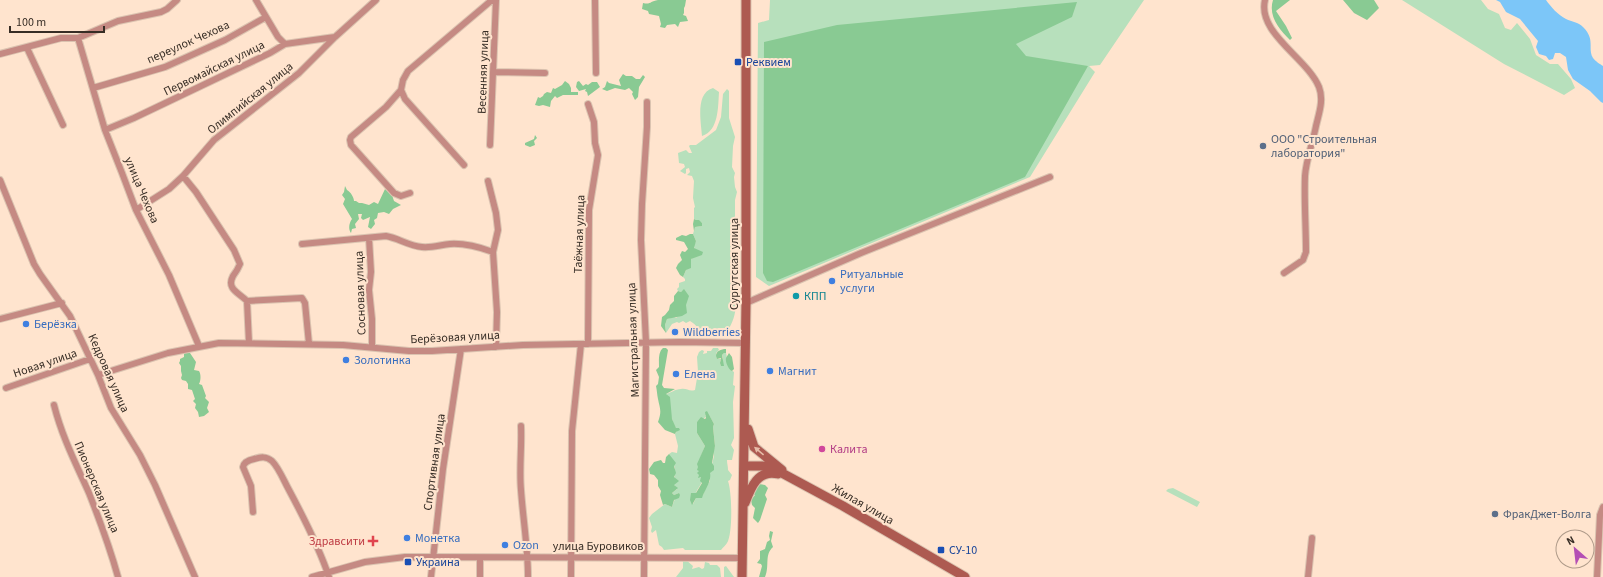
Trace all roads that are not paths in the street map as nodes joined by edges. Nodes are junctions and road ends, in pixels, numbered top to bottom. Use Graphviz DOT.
graph roads {
  1 [pos="177,0"];
  2 [pos="256,0"];
  3 [pos="376,0"];
  4 [pos="492,0"];
  5 [pos="496,0"];
  6 [pos="595,0"];
  7 [pos="746,0"];
  8 [pos="1265,0"];
  9 [pos="266,17"];
  10 [pos="335,36"];
  11 [pos="78,38"];
  12 [pos="285,44"];
  13 [pos="27,48"];
  14 [pos="0,54"];
  15 [pos="494,72"];
  16 [pos="545,73"];
  17 [pos="596,73"];
  18 [pos="94,88"];
  19 [pos="401,90"];
  20 [pos="647,102"];
  21 [pos="588,104"];
  22 [pos="63,125"];
  23 [pos="106,130"];
  24 [pos="490,145"];
  25 [pos="464,164"];
  26 [pos="183,176"];
  27 [pos="1050,177"];
  28 [pos="0,180"];
  29 [pos="488,181"];
  30 [pos="410,193"];
  31 [pos="136,210"];
  32 [pos="369,238"];
  33 [pos="302,244"];
  34 [pos="493,252"];
  35 [pos="1284,273"];
  36 [pos="247,301"];
  37 [pos="62,303"];
  38 [pos="746,303"];
  39 [pos="0,318"];
  40 [pos="646,342"];
  41 [pos="249,343"];
  42 [pos="745,343"];
  43 [pos="309,344"];
  44 [pos="581,344"];
  45 [pos="588,344"];
  46 [pos="199,346"];
  47 [pos="372,347"];
  48 [pos="496,347"];
  49 [pos="461,349"];
  50 [pos="90,359"];
  51 [pos="98,375"];
  52 [pos="6,388"];
  53 [pos="54,405"];
  54 [pos="745,416"];
  55 [pos="522,426"];
  56 [pos="744,466"];
  57 [pos="789,476"];
  58 [pos="1603,507"];
  59 [pos="743,509"];
  60 [pos="253,512"];
  61 [pos="1312,538"];
  62 [pos="434,557"];
  63 [pos="528,557"];
  64 [pos="571,557"];
  65 [pos="480,558"];
  66 [pos="645,558"];
  67 [pos="742,558"];
  68 [pos="328,575"];
  69 [pos="118,577"];
  70 [pos="195,577"];
  71 [pos="312,577"];
  72 [pos="431,577"];
  73 [pos="480,577"];
  74 [pos="528,577"];
  75 [pos="570,577"];
  76 [pos="644,577"];
  77 [pos="742,577"];
  78 [pos="965,577"];
  79 [pos="1308,577"];
  80 [pos="1597,577"];
  1 -- 11 [label="street"];
  2 -- 9 [label="street"];
  3 -- 10 [label="street, Олимпийская улица"];
  4 -- 19 [label="street"];
  5 -- 15 [label="street, Весенняя улица"];
  6 -- 17 [label="street"];
  7 -- 38 [label="main road, Сургутская улица"];
  8 -- 35 [label="street"];
  9 -- 12 [label="street"];
  9 -- 18 [label="street, переулок Чехова"];
  10 -- 12 [label="street, Первомайская улица"];
  10 -- 26 [label="street, Олимпийская улица"];
  11 -- 13 [label="street"];
  11 -- 18 [label="street, улица Чехова"];
  12 -- 23 [label="street, Первомайская улица"];
  13 -- 14 [label="street"];
  13 -- 22 [label="street"];
  15 -- 16 [label="street"];
  15 -- 24 [label="street, Весенняя улица"];
  18 -- 23 [label="street, улица Чехова"];
  19 -- 25 [label="street"];
  19 -- 30 [label="street"];
  20 -- 40 [label="street, Магистральная улица"];
  21 -- 45 [label="street, Таёжная улица"];
  23 -- 31 [label="street, улица Чехова"];
  26 -- 31 [label="street, Олимпийская улица"];
  26 -- 36 [label="street"];
  27 -- 38 [label="street"];
  28 -- 37 [label="street, Кедровая улица"];
  29 -- 34 [label="street"];
  31 -- 46 [label="street, улица Чехова"];
  32 -- 33 [label="street"];
  32 -- 34 [label="street"];
  32 -- 47 [label="street, Сосновая улица"];
  34 -- 48 [label="street"];
  36 -- 41 [label="street"];
  36 -- 43 [label="street"];
  37 -- 39 [label="street"];
  37 -- 50 [label="street, Кедровая улица"];
  38 -- 42 [label="main road, Сургутская улица"];
  40 -- 42 [label="street, Берёзовая улица"];
  40 -- 45 [label="street, Берёзовая улица"];
  40 -- 66 [label="street, Магистральная улица"];
  41 -- 43 [label="street, Берёзовая улица"];
  41 -- 46 [label="street, Берёзовая улица"];
  42 -- 54 [label="main road, Сургутская улица"];
  43 -- 47 [label="street, Берёзовая улица"];
  44 -- 45 [label="street, Берёзовая улица"];
  44 -- 48 [label="street, Берёзовая улица"];
  44 -- 64 [label="street"];
  46 -- 51 [label="street, Берёзовая улица"];
  47 -- 49 [label="street, Берёзовая улица"];
  48 -- 49 [label="street, Берёзовая улица"];
  49 -- 62 [label="street, Спортивная улица"];
  50 -- 51 [label="street, Кедровая улица"];
  50 -- 52 [label="street, Новая улица"];
  51 -- 70 [label="street, Кедровая улица"];
  53 -- 69 [label="street, Пионерская улица"];
  54 -- 56 [label="main road, Сургутская улица"];
  57 -- 54 [label="main road, one-way"];
  55 -- 63 [label="street"];
  56 -- 57 [label="main road, Жилая улица"];
  56 -- 59 [label="main road, Сургутская улица"];
  57 -- 59 [label="main road"];
  57 -- 78 [label="main road, Жилая улица"];
  58 -- 80 [label="street"];
  59 -- 67 [label="main road, Сургутская улица"];
  60 -- 68 [label="street"];
  61 -- 79 [label="street"];
  62 -- 65 [label="street, улица Буровиков"];
  62 -- 68 [label="street, улица Буровиков"];
  62 -- 72 [label="street, Спортивная улица"];
  63 -- 64 [label="street, улица Буровиков"];
  63 -- 65 [label="street, улица Буровиков"];
  63 -- 74 [label="street"];
  64 -- 66 [label="street, улица Буровиков"];
  64 -- 75 [label="street"];
  65 -- 73 [label="street"];
  66 -- 67 [label="street, улица Буровиков"];
  66 -- 76 [label="street, Магистральная улица"];
  67 -- 77 [label="main road, Сургутская улица"];
  68 -- 71 [label="street, улица Буровиков"];
}
